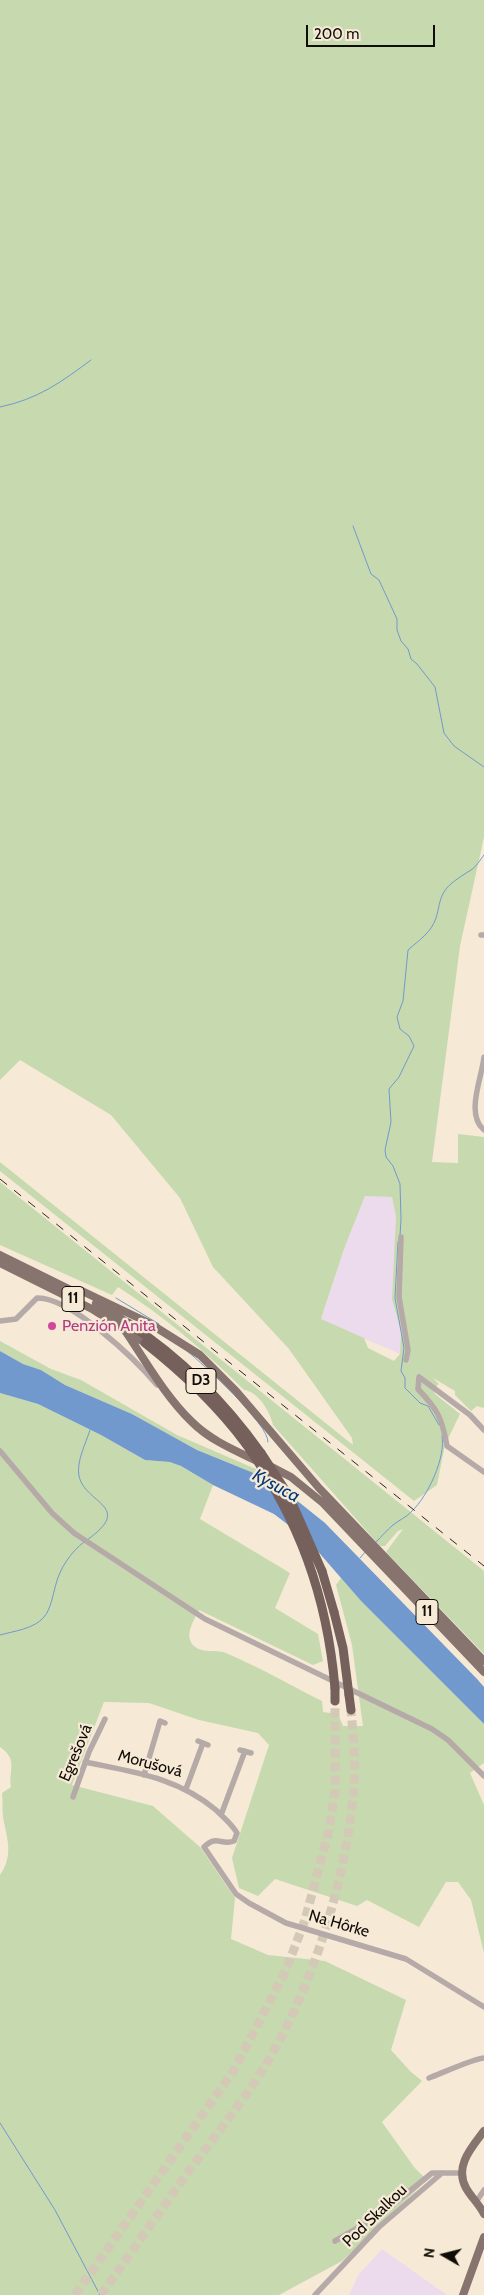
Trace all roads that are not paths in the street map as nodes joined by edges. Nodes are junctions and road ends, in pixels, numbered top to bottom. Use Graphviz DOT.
graph roads {
  1 [pos="484,1057"];
  2 [pos="484,1130"];
  3 [pos="401,1236"];
  4 [pos="0,1255"];
  5 [pos="0,1264"];
  6 [pos="75,1292"];
  7 [pos="2,1321"];
  8 [pos="126,1326"];
  9 [pos="145,1343"];
  10 [pos="406,1360"];
  11 [pos="182,1412"];
  12 [pos="484,1430"];
  13 [pos="0,1452"];
  14 [pos="484,1472"];
  15 [pos="370,1547"];
  16 [pos="484,1661"];
  17 [pos="484,1672"];
  18 [pos="335,1701"];
  19 [pos="350,1710"];
  20 [pos="106,1719"];
  21 [pos="165,1723"];
  22 [pos="203,1743"];
  23 [pos="245,1751"];
  24 [pos="85,1762"];
  25 [pos="144,1775"];
  26 [pos="484,1776"];
  27 [pos="186,1788"];
  28 [pos="73,1797"];
  29 [pos="221,1815"];
  30 [pos="204,1847"];
  31 [pos="484,2007"];
  32 [pos="484,2058"];
  33 [pos="429,2078"];
  34 [pos="484,2131"];
  35 [pos="442,2173"];
  36 [pos="461,2173"];
  37 [pos="484,2190"];
  38 [pos="476,2202"];
  39 [pos="484,2212"];
  40 [pos="484,2240"];
  41 [pos="335,2241"];
  42 [pos="315,2295"];
  43 [pos="463,2295"];
  1 -- 2 [label="street"];
  3 -- 10 [label="street"];
  4 -- 6 [label="main road, 11"];
  5 -- 8 [label="main road, 11"];
  6 -- 8 [label="main road, D3"];
  6 -- 15 [label="main road, 11"];
  7 -- 11 [label="street"];
  8 -- 9 [label="main road, D3"];
  8 -- 11 [label="main road"];
  8 -- 19 [label="highway, D3, bridge"];
  9 -- 18 [label="highway, D3, bridge"];
  11 -- 15 [label="main road, 11"];
  12 -- 14 [label="street"];
  13 -- 26 [label="street"];
  15 -- 16 [label="main road, 11"];
  15 -- 17 [label="main road, 11"];
  20 -- 24 [label="street, Egrešová"];
  21 -- 25 [label="street"];
  22 -- 27 [label="street"];
  23 -- 29 [label="street"];
  24 -- 25 [label="street, Morušová"];
  24 -- 28 [label="street, Egrešová"];
  25 -- 27 [label="street, Morušová"];
  27 -- 29 [label="street, Morušová"];
  29 -- 30 [label="street, Morušová"];
  30 -- 31 [label="street, Na Hôrke"];
  32 -- 33 [label="street"];
  34 -- 36 [label="main road"];
  35 -- 36 [label="street"];
  35 -- 41 [label="street"];
  35 -- 42 [label="street, Pod Skalkou"];
  36 -- 38 [label="main road"];
  37 -- 38 [label="street"];
  38 -- 39 [label="main road"];
  40 -- 43 [label="main road"];
}
